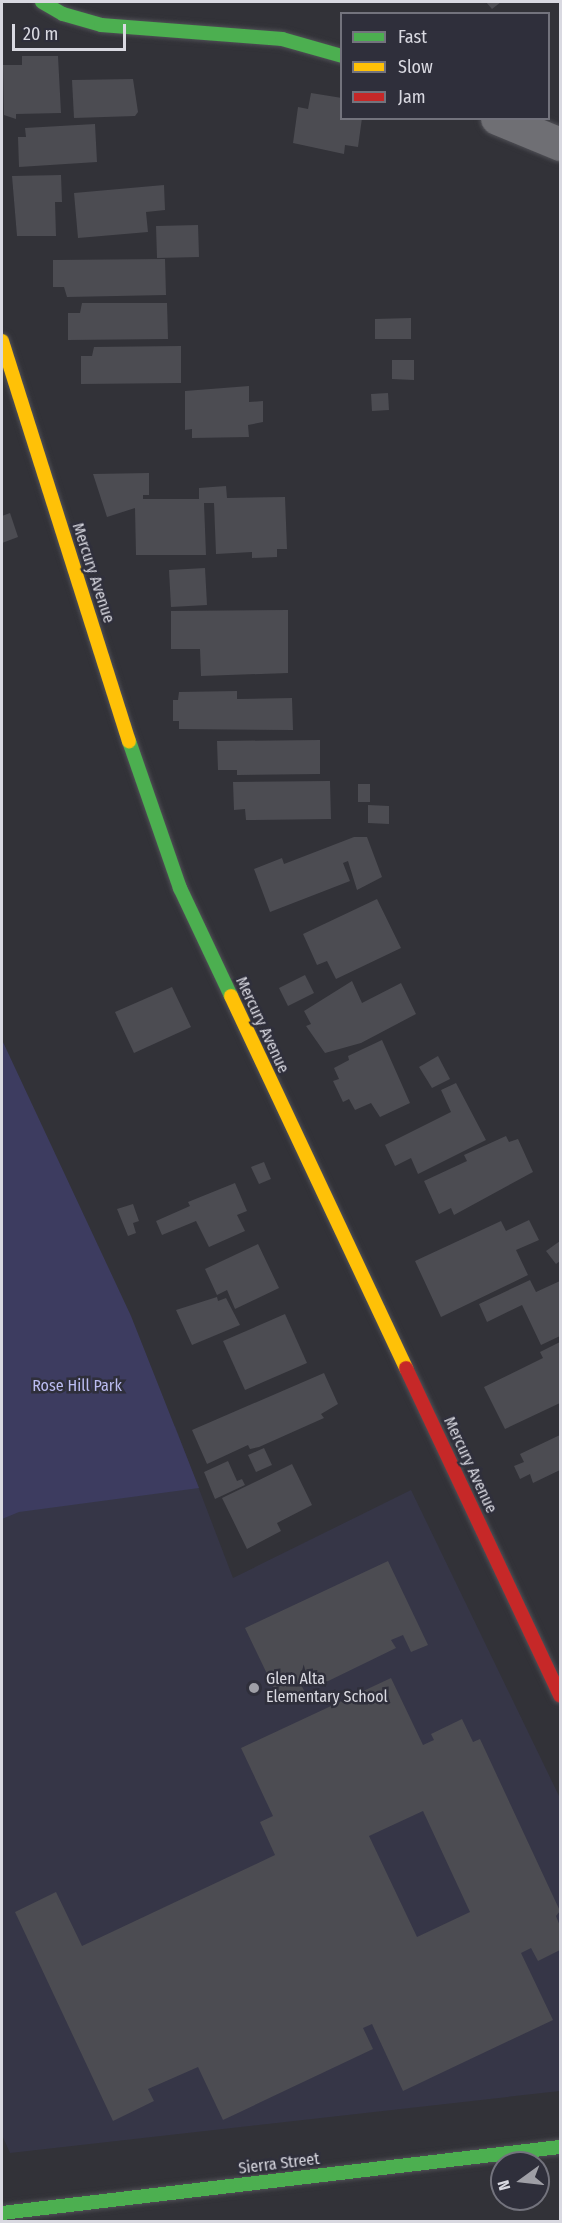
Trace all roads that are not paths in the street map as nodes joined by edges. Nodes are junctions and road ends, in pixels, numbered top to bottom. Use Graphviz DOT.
graph roads {
  1 [pos="42,2"];
  2 [pos="340,55"];
  3 [pos="502,120"];
  4 [pos="561,144"];
  5 [pos="2,341"];
  6 [pos="561,1696"];
  7 [pos="561,2147"];
  8 [pos="2,2213"];
  1 -- 2 [label="street"];
  3 -- 4 [label="street"];
  5 -- 6 [label="street, Mercury Avenue"];
  7 -- 8 [label="street, Sierra Street"];
}
